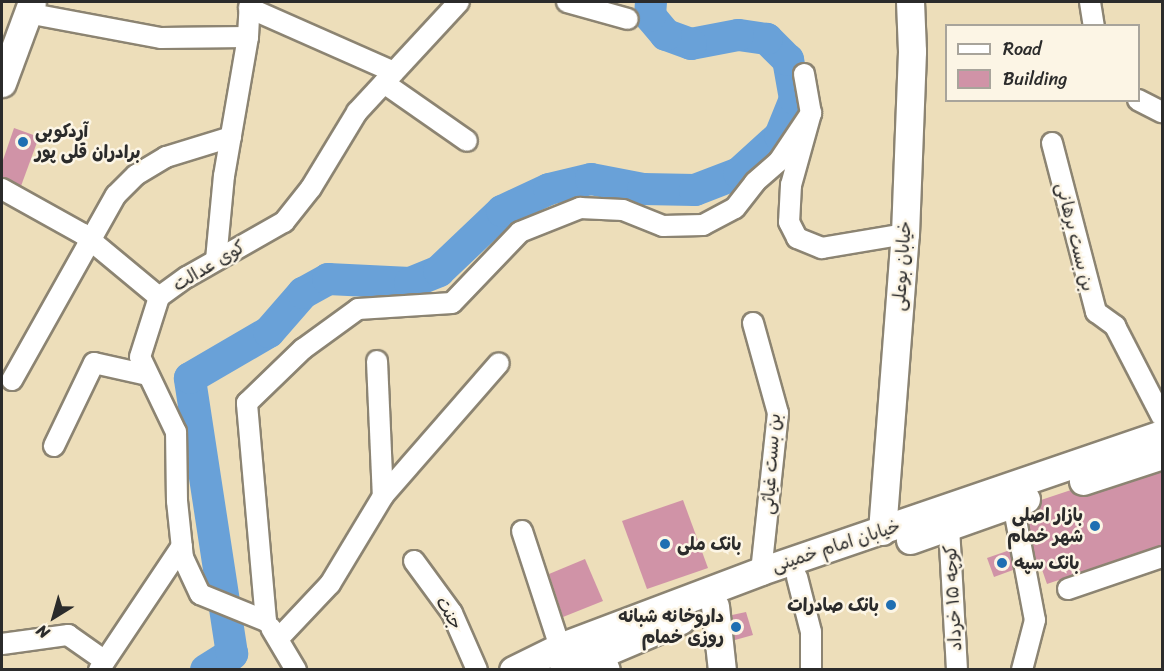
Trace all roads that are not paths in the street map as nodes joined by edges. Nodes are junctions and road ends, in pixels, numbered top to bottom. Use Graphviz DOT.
graph roads {
  1 [pos="459,2"];
  2 [pos="567,2"];
  3 [pos="910,2"];
  4 [pos="1090,2"];
  5 [pos="249,5"];
  6 [pos="30,7"];
  7 [pos="628,19"];
  8 [pos="1094,24"];
  9 [pos="248,37"];
  10 [pos="804,74"];
  11 [pos="389,78"];
  12 [pos="2,83"];
  13 [pos="1140,101"];
  14 [pos="811,112"];
  15 [pos="1162,112"];
  16 [pos="231,137"];
  17 [pos="466,141"];
  18 [pos="1052,143"];
  19 [pos="2,189"];
  20 [pos="905,234"];
  21 [pos="89,239"];
  22 [pos="216,260"];
  23 [pos="159,297"];
  24 [pos="753,323"];
  25 [pos="377,360"];
  26 [pos="499,363"];
  27 [pos="148,375"];
  28 [pos="12,380"];
  29 [pos="1162,417"];
  30 [pos="1162,434"];
  31 [pos="54,446"];
  32 [pos="1162,455"];
  33 [pos="383,496"];
  34 [pos="1013,504"];
  35 [pos="949,527"];
  36 [pos="522,531"];
  37 [pos="882,531"];
  38 [pos="182,546"];
  39 [pos="1162,557"];
  40 [pos="414,561"];
  41 [pos="761,571"];
  42 [pos="797,577"];
  43 [pos="1068,589"];
  44 [pos="715,606"];
  45 [pos="266,621"];
  46 [pos="279,638"];
  47 [pos="2,644"];
  48 [pos="562,658"];
  49 [pos="607,661"];
  50 [pos="102,665"];
  51 [pos="296,669"];
  52 [pos="477,669"];
  53 [pos="513,669"];
  54 [pos="723,669"];
  55 [pos="811,669"];
  56 [pos="957,669"];
  57 [pos="1022,669"];
  1 -- 11 [label="street, کوی عدالت"];
  2 -- 7 [label="street"];
  3 -- 20 [label="main road, خیابان بوعلی"];
  4 -- 8 [label="street"];
  5 -- 9 [label="street"];
  5 -- 11 [label="street"];
  6 -- 9 [label="street"];
  6 -- 12 [label="main road"];
  9 -- 16 [label="street"];
  10 -- 14 [label="street"];
  11 -- 17 [label="street"];
  11 -- 22 [label="street, کوی عدالت"];
  13 -- 15 [label="street"];
  14 -- 20 [label="street"];
  14 -- 45 [label="street"];
  16 -- 21 [label="street"];
  16 -- 22 [label="street"];
  18 -- 29 [label="street, بن بست برهانی"];
  19 -- 21 [label="street"];
  20 -- 37 [label="main road, خیابان بوعلی"];
  21 -- 23 [label="street"];
  21 -- 28 [label="street"];
  22 -- 23 [label="street, کوی عدالت"];
  23 -- 27 [label="street, کوی عدالت"];
  24 -- 41 [label="street, بن بست غیاثی"];
  25 -- 33 [label="street"];
  26 -- 33 [label="street"];
  27 -- 31 [label="street"];
  27 -- 38 [label="street, کوی عدالت"];
  30 -- 37 [label="main road, خیابان امام خمینی"];
  32 -- 34 [label="main road, خیابان امام خمینی"];
  33 -- 46 [label="street"];
  34 -- 35 [label="main road, خیابان امام خمینی"];
  34 -- 57 [label="street"];
  35 -- 42 [label="main road, خیابان امام خمینی"];
  35 -- 56 [label="street, کوچه ۱۵ خرداد"];
  36 -- 48 [label="street"];
  37 -- 41 [label="main road, خیابان امام خمینی"];
  38 -- 45 [label="street, کوی عدالت"];
  38 -- 50 [label="street"];
  39 -- 43 [label="street"];
  40 -- 52 [label="street, جنت"];
  41 -- 48 [label="main road, خیابان امام خمینی"];
  42 -- 44 [label="main road, خیابان امام خمینی"];
  42 -- 55 [label="street"];
  44 -- 49 [label="main road, خیابان امام خمینی"];
  44 -- 54 [label="main road"];
  45 -- 46 [label="street"];
  46 -- 51 [label="street"];
  47 -- 50 [label="street"];
  48 -- 49 [label="main road, خیابان امام خمینی"];
  48 -- 53 [label="main road, خیابان امام خمینی"];
}
